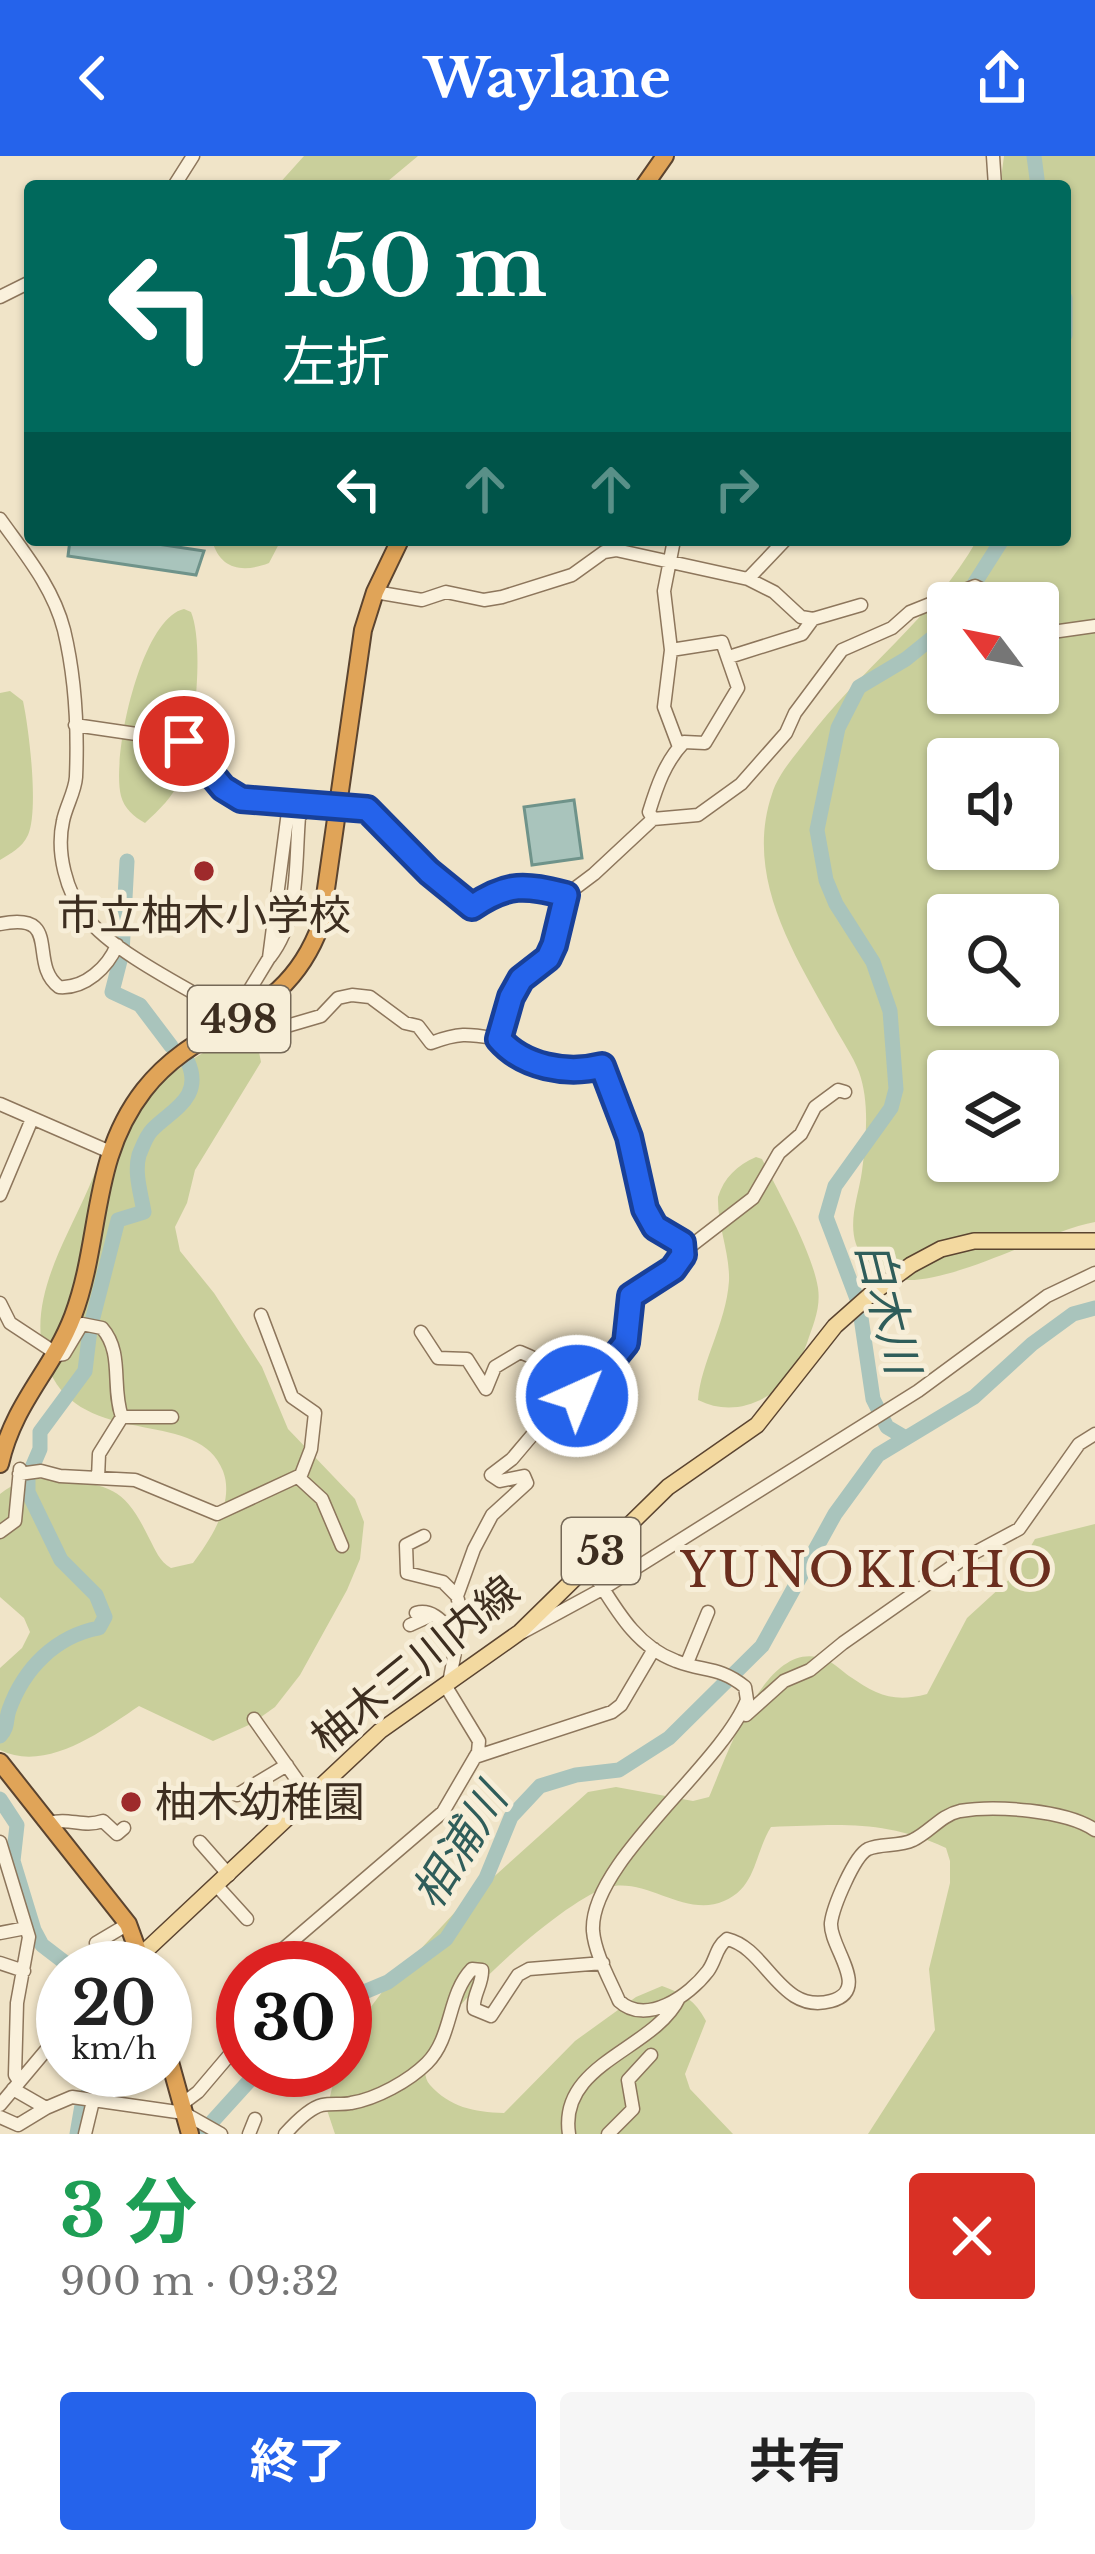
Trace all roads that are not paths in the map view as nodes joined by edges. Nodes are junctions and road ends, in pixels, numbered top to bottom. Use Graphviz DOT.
graph roads {
  1 [pos="0,519"];
  2 [pos="397,546"];
  3 [pos="673,546"];
  4 [pos="778,546"];
  5 [pos="670,563"];
  6 [pos="748,579"];
  7 [pos="375,592"];
  8 [pos="861,605"];
  9 [pos="927,605"];
  10 [pos="813,620"];
  11 [pos="1095,626"];
  12 [pos="1059,631"];
  13 [pos="670,650"];
  14 [pos="728,657"];
  15 [pos="76,725"];
  16 [pos="679,747"];
  17 [pos="289,804"];
  18 [pos="335,804"];
  19 [pos="310,806"];
  20 [pos="653,819"];
  21 [pos="566,895"];
  22 [pos="0,924"];
  23 [pos="117,945"];
  24 [pos="269,958"];
  25 [pos="258,1008"];
  26 [pos="239,1019"];
  27 [pos="499,1039"];
  28 [pos="845,1092"];
  29 [pos="0,1104"];
  30 [pos="32,1119"];
  31 [pos="108,1151"];
  32 [pos="0,1195"];
  33 [pos="1095,1241"];
  34 [pos="682,1252"];
  35 [pos="1095,1273"];
  36 [pos="0,1303"];
  37 [pos="261,1315"];
  38 [pos="422,1332"];
  39 [pos="52,1354"];
  40 [pos="577,1396"];
  41 [pos="122,1417"];
  42 [pos="172,1417"];
  43 [pos="1095,1434"];
  44 [pos="0,1464"];
  45 [pos="298,1477"];
  46 [pos="98,1478"];
  47 [pos="0,1532"];
  48 [pos="424,1536"];
  49 [pos="342,1546"];
  50 [pos="588,1565"];
  51 [pos="604,1588"];
  52 [pos="457,1596"];
  53 [pos="707,1612"];
  54 [pos="413,1619"];
  55 [pos="520,1632"];
  56 [pos="458,1637"];
  57 [pos="654,1649"];
  58 [pos="687,1663"];
  59 [pos="447,1684"];
  60 [pos="254,1719"];
  61 [pos="735,1723"];
  62 [pos="474,1757"];
  63 [pos="0,1762"];
  64 [pos="287,1765"];
  65 [pos="237,1795"];
  66 [pos="309,1797"];
  67 [pos="49,1823"];
  68 [pos="124,1828"];
  69 [pos="1095,1830"];
  70 [pos="200,1842"];
  71 [pos="0,1843"];
  72 [pos="223,1880"];
  73 [pos="247,1918"];
  74 [pos="128,1924"];
  75 [pos="26,1928"];
  76 [pos="0,1933"];
  77 [pos="99,1941"];
  78 [pos="132,1941"];
  79 [pos="161,1941"];
  80 [pos="292,1941"];
  81 [pos="0,1963"];
  82 [pos="603,1963"];
  83 [pos="24,1971"];
  84 [pos="681,1993"];
  85 [pos="651,2055"];
  86 [pos="36,2056"];
  87 [pos="216,2072"];
  88 [pos="13,2078"];
  89 [pos="87,2100"];
  90 [pos="0,2105"];
  91 [pos="46,2108"];
  92 [pos="0,2117"];
  93 [pos="187,2117"];
  94 [pos="255,2119"];
  95 [pos="85,2134"];
  96 [pos="221,2134"];
  97 [pos="249,2134"];
  98 [pos="285,2134"];
  99 [pos="569,2134"];
  100 [pos="608,2134"];
  1 -- 15 [label="street"];
  2 -- 7 [label="highway, 498"];
  3 -- 5 [label="street"];
  4 -- 6 [label="street"];
  5 -- 6 [label="street"];
  5 -- 7 [label="street"];
  5 -- 13 [label="street"];
  6 -- 10 [label="street"];
  7 -- 18 [label="highway, 498"];
  8 -- 10 [label="street"];
  9 -- 20 [label="street"];
  10 -- 14 [label="street"];
  11 -- 12 [label="street"];
  13 -- 14 [label="street"];
  13 -- 16 [label="street"];
  14 -- 16 [label="street"];
  15 -- 17 [label="street"];
  15 -- 23 [label="street"];
  16 -- 20 [label="street"];
  17 -- 19 [label="street"];
  17 -- 24 [label="street"];
  18 -- 19 [label="street"];
  18 -- 21 [label="street"];
  18 -- 25 [label="highway, 498"];
  19 -- 24 [label="street"];
  20 -- 21 [label="street"];
  21 -- 27 [label="street"];
  22 -- 23 [label="street"];
  23 -- 26 [label="street"];
  24 -- 26 [label="street"];
  25 -- 26 [label="highway, 498"];
  25 -- 27 [label="street"];
  26 -- 31 [label="highway, 498"];
  27 -- 34 [label="street"];
  28 -- 34 [label="street"];
  29 -- 30 [label="street"];
  30 -- 31 [label="street"];
  30 -- 32 [label="street"];
  31 -- 39 [label="highway, 498"];
  33 -- 50 [label="main road, 柚木三川内線 / 53"];
  34 -- 40 [label="street"];
  35 -- 51 [label="street"];
  36 -- 39 [label="street"];
  37 -- 45 [label="street"];
  38 -- 40 [label="street"];
  39 -- 41 [label="street"];
  39 -- 44 [label="highway, 498"];
  40 -- 52 [label="street"];
  41 -- 42 [label="street"];
  41 -- 46 [label="street"];
  43 -- 61 [label="street"];
  45 -- 46 [label="street"];
  45 -- 49 [label="street"];
  46 -- 47 [label="street"];
  48 -- 52 [label="street"];
  50 -- 51 [label="street"];
  50 -- 55 [label="main road, 柚木三川内線 / 53"];
  51 -- 55 [label="street"];
  51 -- 57 [label="street"];
  52 -- 56 [label="street"];
  53 -- 58 [label="street"];
  54 -- 56 [label="street"];
  55 -- 59 [label="main road, 柚木三川内線 / 53"];
  56 -- 59 [label="street"];
  57 -- 58 [label="street"];
  57 -- 62 [label="street"];
  58 -- 61 [label="street"];
  59 -- 62 [label="street"];
  59 -- 66 [label="main road, 柚木三川内線 / 53"];
  60 -- 64 [label="street"];
  61 -- 82 [label="street"];
  62 -- 80 [label="street"];
  63 -- 67 [label="highway"];
  64 -- 65 [label="street"];
  64 -- 66 [label="street"];
  66 -- 72 [label="main road, 柚木三川内線 / 53"];
  67 -- 68 [label="street"];
  67 -- 74 [label="highway"];
  69 -- 84 [label="street"];
  70 -- 72 [label="street"];
  71 -- 75 [label="street"];
  72 -- 73 [label="street"];
  72 -- 79 [label="main road, 柚木三川内線 / 53"];
  74 -- 77 [label="street"];
  74 -- 78 [label="highway"];
  75 -- 76 [label="street"];
  75 -- 83 [label="street"];
  81 -- 83 [label="street"];
  82 -- 84 [label="street"];
  82 -- 98 [label="street"];
  83 -- 88 [label="street"];
  84 -- 99 [label="street"];
  85 -- 100 [label="street"];
  86 -- 88 [label="street"];
  87 -- 93 [label="street"];
  88 -- 90 [label="street"];
  88 -- 91 [label="street"];
  89 -- 91 [label="street"];
  89 -- 93 [label="street"];
  89 -- 95 [label="street"];
  91 -- 92 [label="street"];
  93 -- 96 [label="street"];
  94 -- 97 [label="street"];
}
